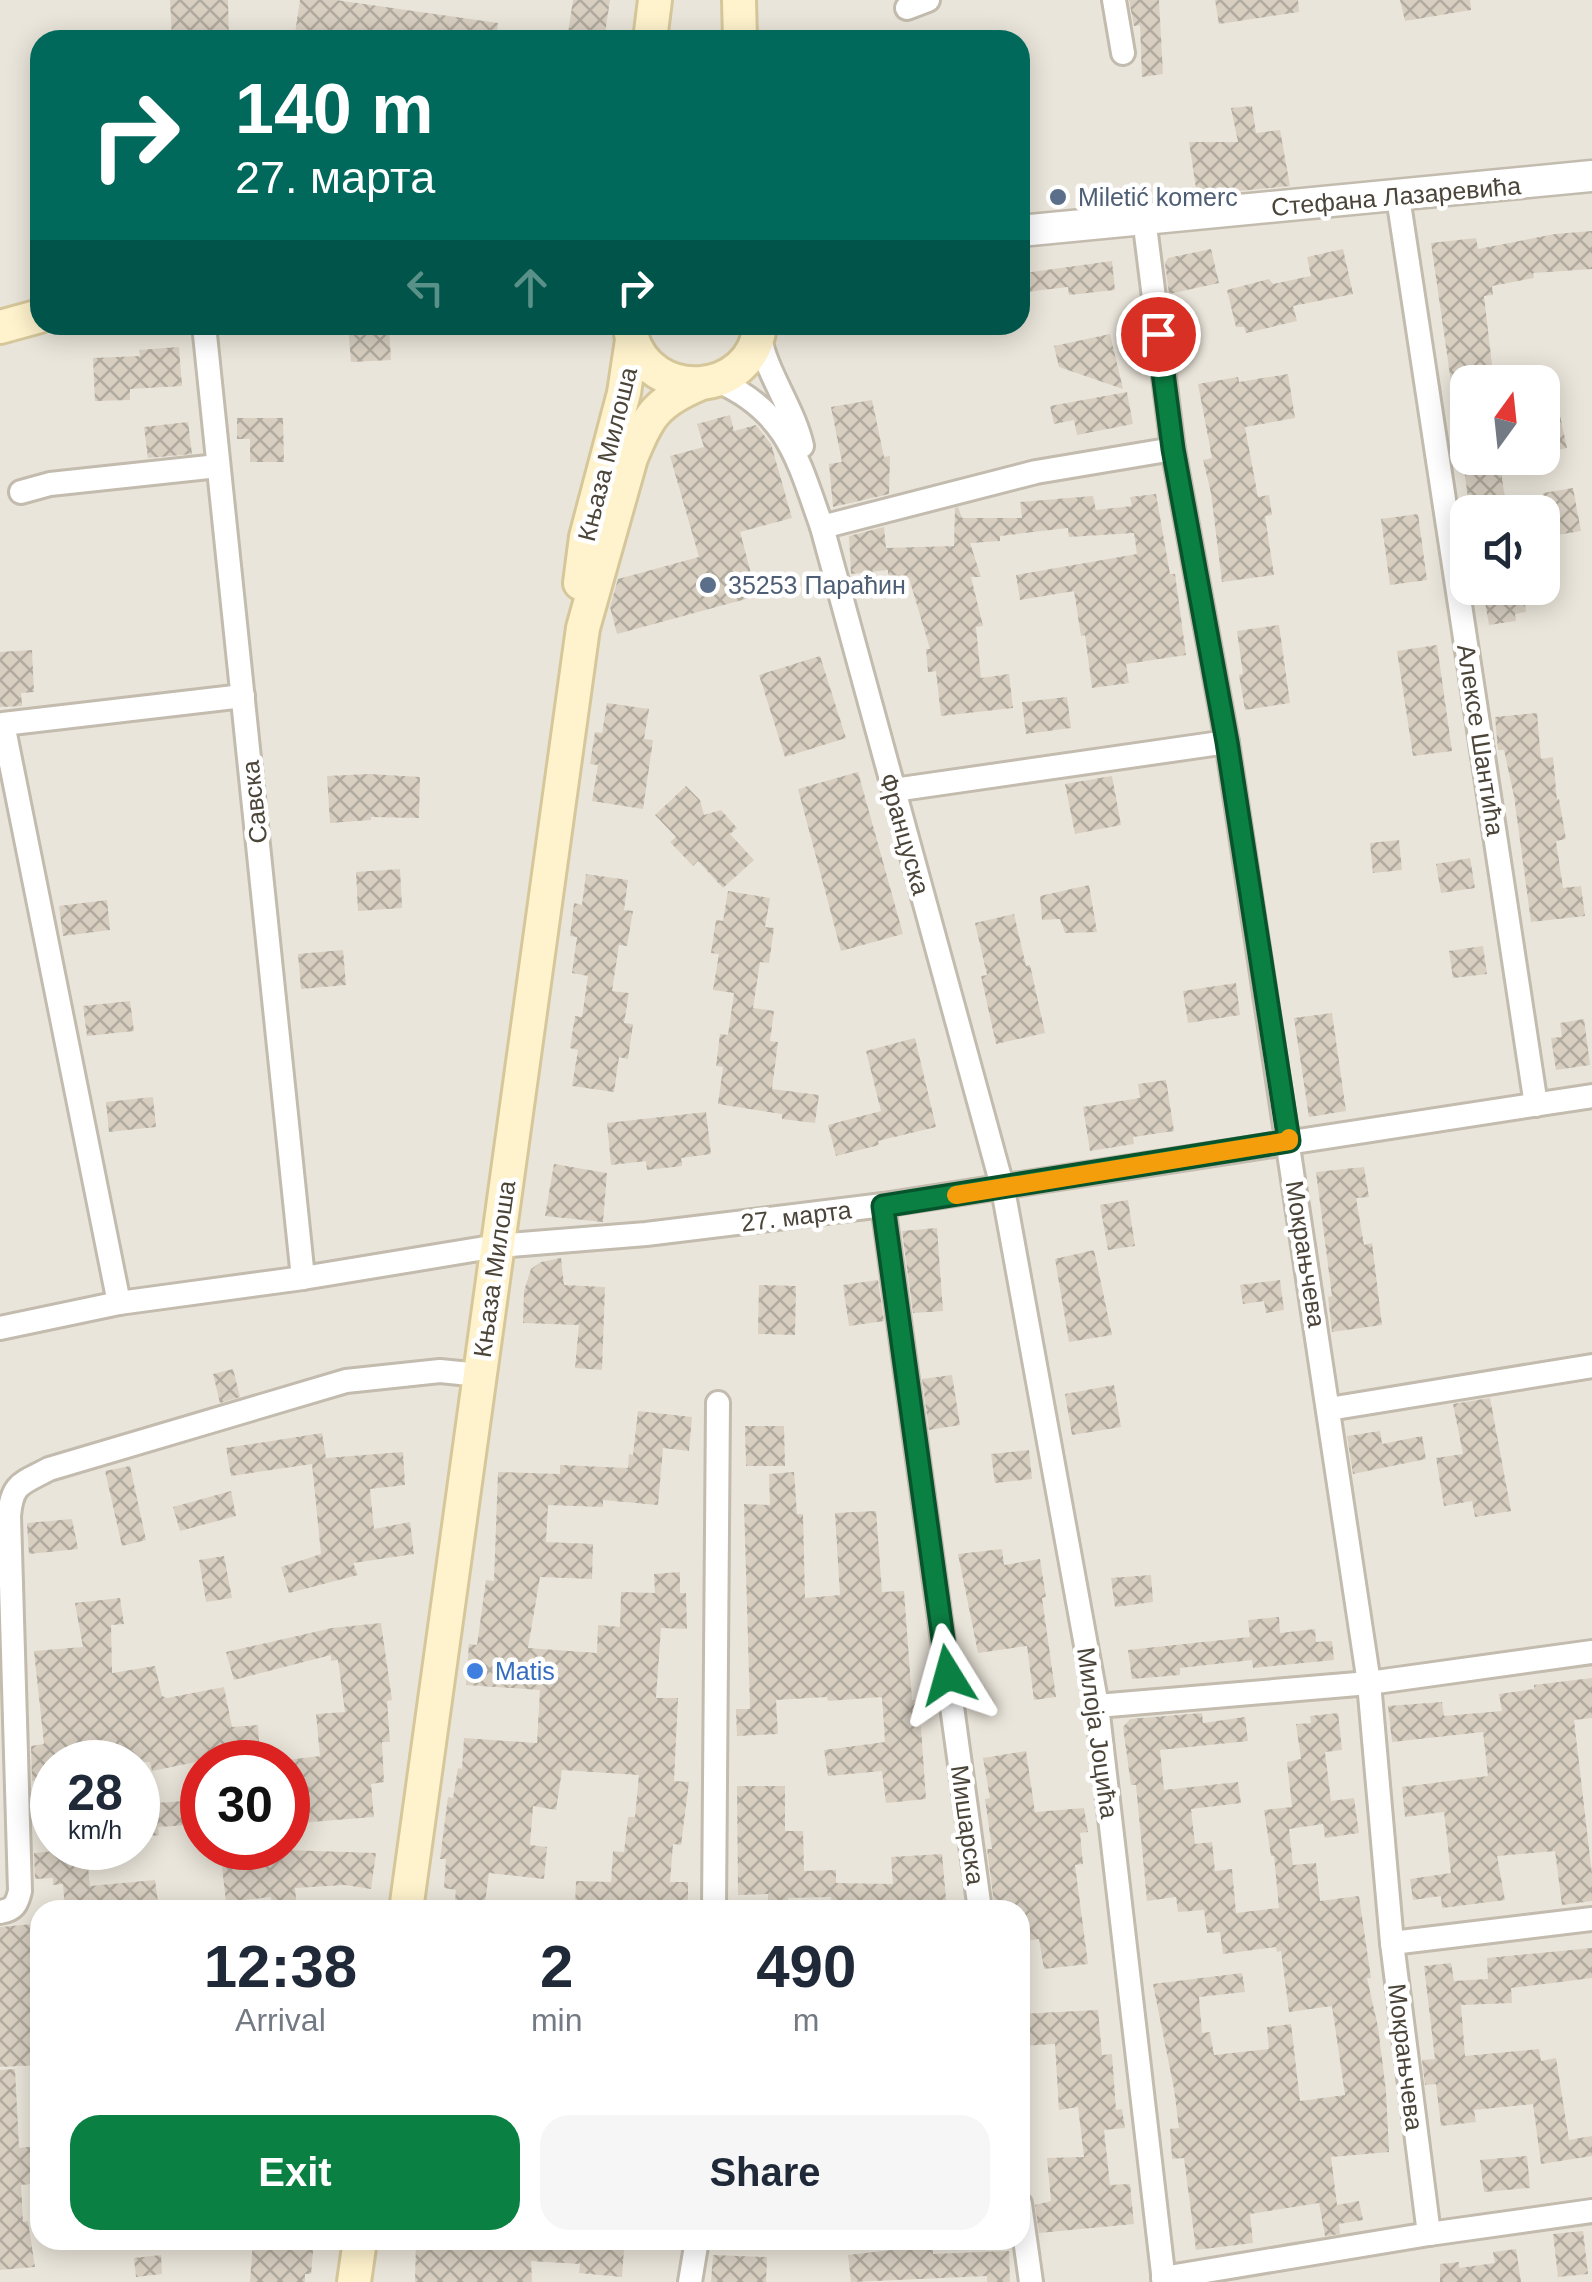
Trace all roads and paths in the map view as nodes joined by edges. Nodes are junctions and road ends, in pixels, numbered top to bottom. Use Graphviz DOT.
graph roads {
  1 [pos="654,0"];
  2 [pos="738,0"];
  3 [pos="1114,0"];
  4 [pos="651,30"];
  5 [pos="740,30"];
  6 [pos="1123,53"];
  7 [pos="1592,176"];
  8 [pos="1398,197"];
  9 [pos="1144,218"];
  10 [pos="1030,230"];
  11 [pos="30,319"];
  12 [pos="0,328"];
  13 [pos="205,335"];
  14 [pos="631,335"];
  15 [pos="632,335"];
  16 [pos="757,335"];
  17 [pos="760,335"];
  18 [pos="707,383"];
  19 [pos="1173,449"];
  20 [pos="218,466"];
  21 [pos="805,480"];
  22 [pos="21,492"];
  23 [pos="822,527"];
  24 [pos="583,628"];
  25 [pos="243,696"];
  26 [pos="1227,742"];
  27 [pos="894,790"];
  28 [pos="1592,1096"];
  29 [pos="1536,1105"];
  30 [pos="1289,1141"];
  31 [pos="1003,1188"];
  32 [pos="883,1206"];
  33 [pos="497,1246"];
  34 [pos="304,1278"];
  35 [pos="120,1303"];
  36 [pos="0,1328"];
  37 [pos="1592,1366"];
  38 [pos="480,1374"];
  39 [pos="718,1402"];
  40 [pos="1329,1410"];
  41 [pos="1592,1652"];
  42 [pos="1369,1683"];
  43 [pos="1098,1706"];
  44 [pos="407,1900"];
  45 [pos="714,1900"];
  46 [pos="979,1900"];
  47 [pos="0,1912"];
  48 [pos="1592,1919"];
  49 [pos="1392,1943"];
  50 [pos="1592,2211"];
  51 [pos="1429,2234"];
  52 [pos="359,2250"];
  53 [pos="695,2250"];
  54 [pos="1026,2250"];
  55 [pos="1163,2280"];
  56 [pos="354,2282"];
  57 [pos="690,2282"];
  58 [pos="1031,2282"];
  1 -- 4 [label="main road"];
  2 -- 5 [label="main road"];
  3 -- 6 [label="street"];
  7 -- 8 [label="street, Стефана Лазаревића"];
  8 -- 9 [label="street, Стефана Лазаревића"];
  8 -- 29 [label="street, Алексе Шантића"];
  9 -- 10 [label="street, Стефана Лазаревића"];
  9 -- 19 [label="street, Мокрањчева"];
  11 -- 12 [label="main road"];
  13 -- 20 [label="street, Савска"];
  14 -- 24 [label="main road, Књаза Милоша"];
  15 -- 18 [label="main road"];
  16 -- 18 [label="main road, Књаза Милоша"];
  17 -- 21 [label="street, Француска"];
  18 -- 21 [label="street, Француска"];
  18 -- 24 [label="main road, Књаза Милоша"];
  19 -- 23 [label="street"];
  19 -- 26 [label="street, Мокрањчева"];
  20 -- 22 [label="street"];
  20 -- 25 [label="street, Савска"];
  21 -- 23 [label="street, Француска"];
  23 -- 27 [label="street, Француска"];
  24 -- 33 [label="main road, Књаза Милоша"];
  25 -- 34 [label="street, Савска"];
  25 -- 35 [label="street"];
  26 -- 27 [label="street"];
  26 -- 30 [label="street, Мокрањчева"];
  27 -- 31 [label="street, Француска"];
  28 -- 29 [label="street, 27. марта"];
  29 -- 30 [label="street, 27. марта"];
  30 -- 31 [label="street, 27. марта"];
  30 -- 40 [label="street, Мокрањчева"];
  31 -- 32 [label="street, 27. марта"];
  31 -- 43 [label="street, Милоја Јоцића"];
  32 -- 33 [label="street, 27. марта"];
  32 -- 46 [label="street, Мишарска"];
  33 -- 34 [label="street, 27. марта"];
  33 -- 38 [label="main road, Књаза Милоша"];
  34 -- 35 [label="street, 27. марта"];
  35 -- 36 [label="street, 27. марта"];
  37 -- 40 [label="street"];
  38 -- 44 [label="main road, Књаза Милоша"];
  38 -- 47 [label="street"];
  39 -- 45 [label="street"];
  40 -- 42 [label="street, Мокрањчева"];
  41 -- 42 [label="street"];
  42 -- 43 [label="street"];
  42 -- 49 [label="street, Мокрањчева"];
  43 -- 55 [label="street, Милоја Јоцића"];
  48 -- 49 [label="street"];
  49 -- 51 [label="street, Мокрањчева"];
  50 -- 51 [label="street"];
  51 -- 55 [label="street"];
  52 -- 56 [label="main road"];
  53 -- 57 [label="street"];
  54 -- 58 [label="street"];
}
